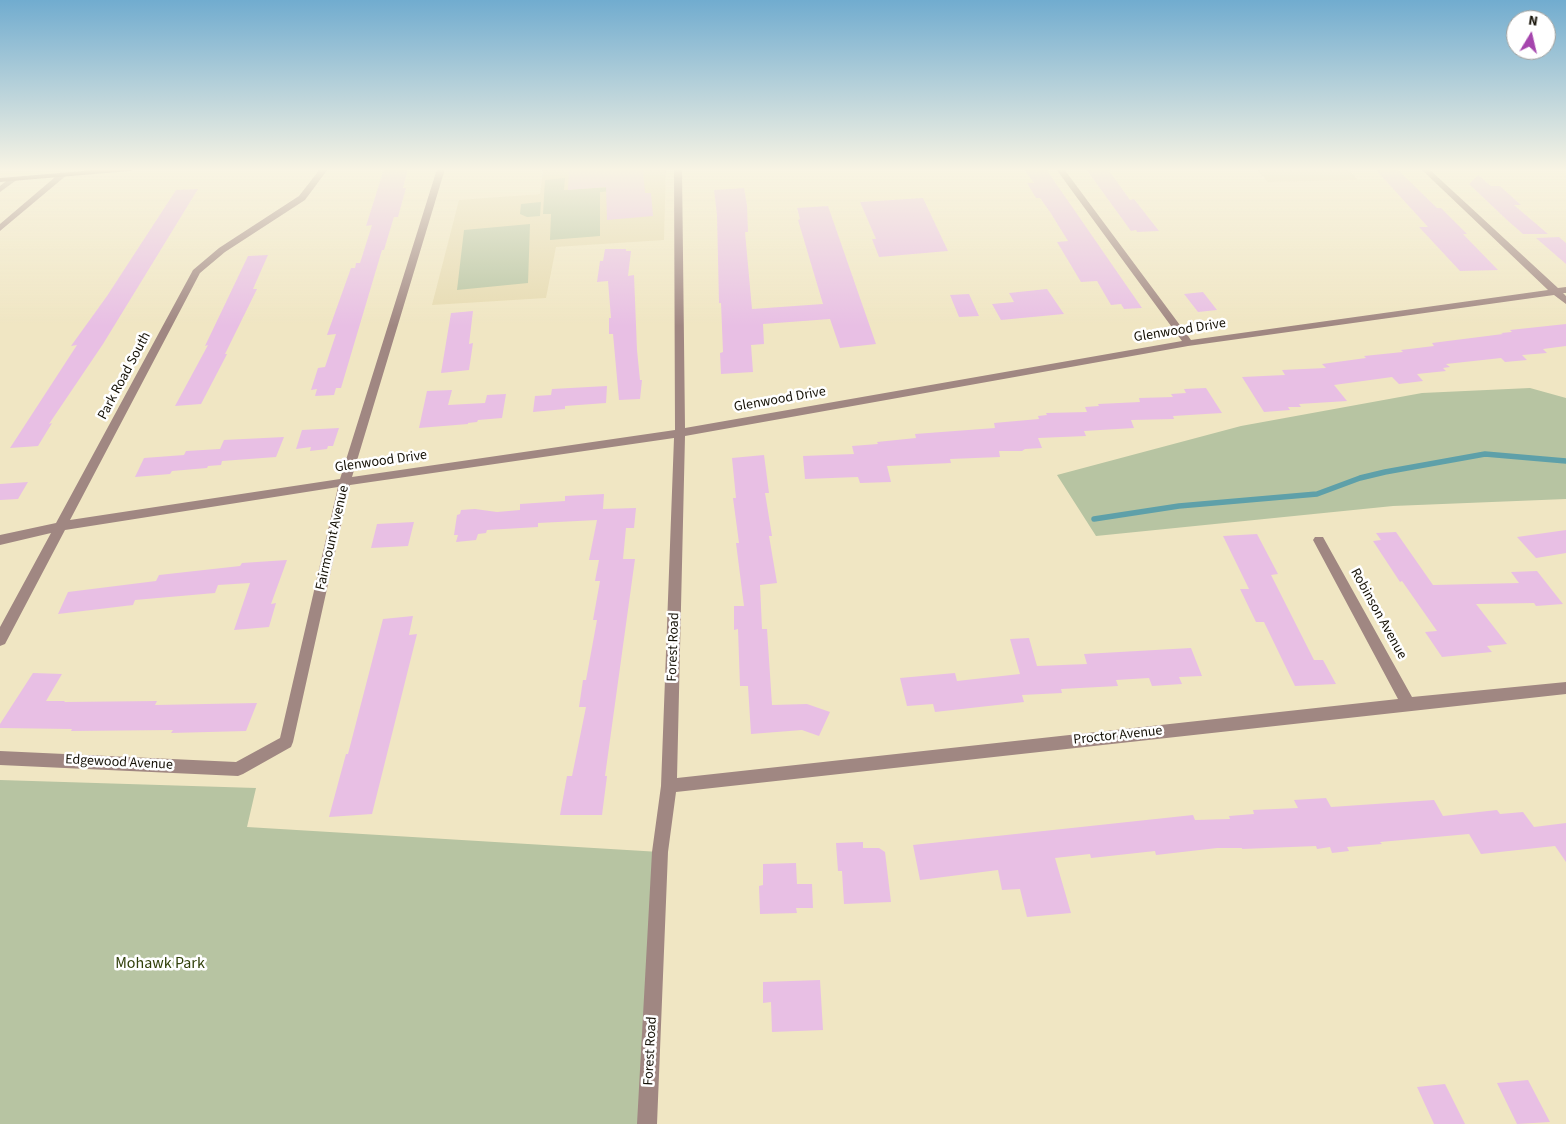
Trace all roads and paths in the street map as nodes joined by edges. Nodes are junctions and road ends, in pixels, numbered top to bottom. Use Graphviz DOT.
graph roads {
  1 [pos="266,221"];
  2 [pos="425,221"];
  3 [pos="678,221"];
  4 [pos="1098,221"];
  5 [pos="1480,221"];
  6 [pos="1566,290"];
  7 [pos="1554,292"];
  8 [pos="1566,300"];
  9 [pos="1188,344"];
  10 [pos="680,433"];
  11 [pos="345,482"];
  12 [pos="62,526"];
  13 [pos="0,540"];
  14 [pos="1319,540"];
  15 [pos="0,640"];
  16 [pos="1566,688"];
  17 [pos="1408,704"];
  18 [pos="0,758"];
  19 [pos="238,769"];
  20 [pos="669,786"];
  21 [pos="647,1124"];
  1 -- 12 [label="street, Park Road South"];
  2 -- 11 [label="street, Fairmount Avenue"];
  3 -- 10 [label="street, Forest Road"];
  4 -- 9 [label="street"];
  5 -- 7 [label="street"];
  6 -- 7 [label="street, Glenwood Drive"];
  7 -- 8 [label="street"];
  7 -- 9 [label="street, Glenwood Drive"];
  9 -- 10 [label="street, Glenwood Drive"];
  10 -- 11 [label="street, Glenwood Drive"];
  10 -- 20 [label="street, Forest Road"];
  11 -- 12 [label="street, Glenwood Drive"];
  11 -- 19 [label="street, Fairmount Avenue"];
  12 -- 13 [label="street, Glenwood Drive"];
  12 -- 15 [label="street, Park Road South"];
  14 -- 17 [label="street, Robinson Avenue"];
  16 -- 17 [label="street, Proctor Avenue"];
  17 -- 20 [label="street, Proctor Avenue"];
  18 -- 19 [label="street, Edgewood Avenue"];
  20 -- 21 [label="street, Forest Road"];
}
